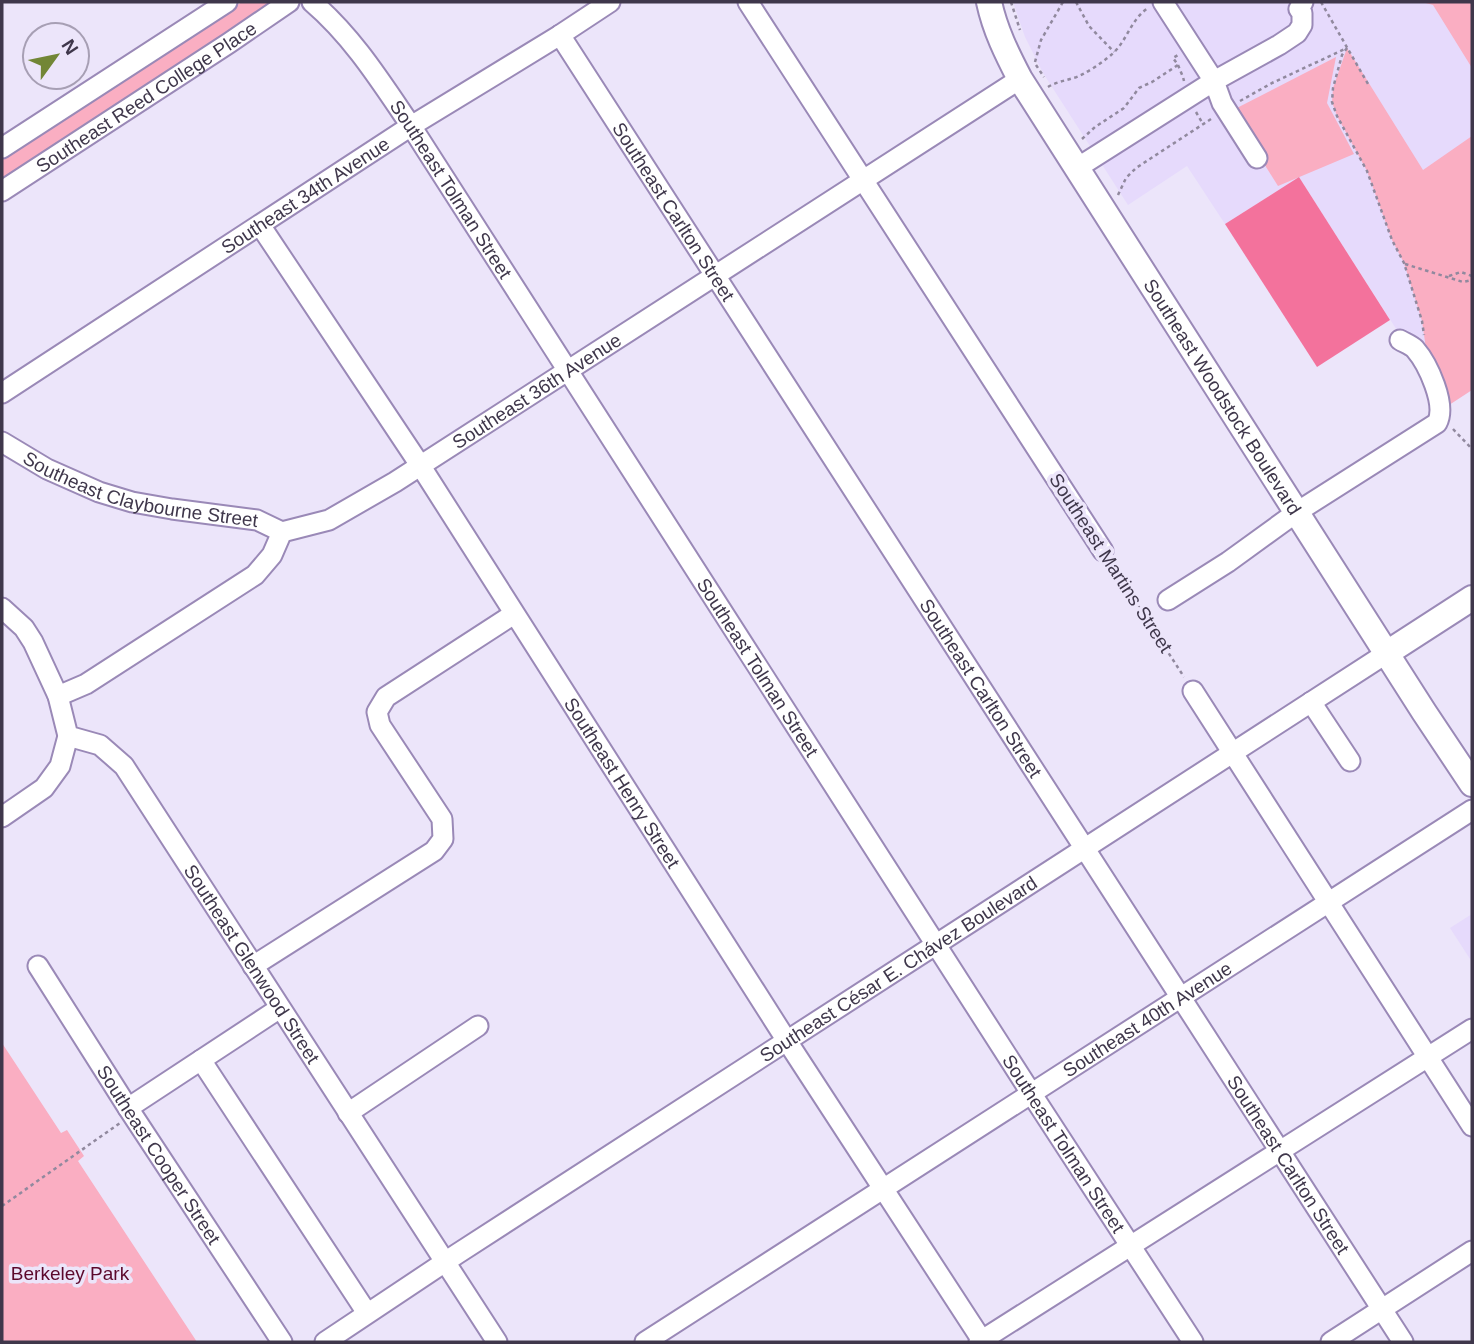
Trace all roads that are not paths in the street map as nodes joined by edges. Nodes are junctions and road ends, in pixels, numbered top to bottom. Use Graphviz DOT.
graph roads {
  1 [pos="228,2"];
  2 [pos="289,2"];
  3 [pos="312,2"];
  4 [pos="610,2"];
  5 [pos="748,2"];
  6 [pos="989,2"];
  7 [pos="1156,4"];
  8 [pos="1299,4"];
  9 [pos="560,35"];
  10 [pos="1214,81"];
  11 [pos="1026,88"];
  12 [pos="411,126"];
  13 [pos="2,148"];
  14 [pos="1257,158"];
  15 [pos="1085,162"];
  16 [pos="863,180"];
  17 [pos="2,191"];
  18 [pos="260,225"];
  19 [pos="714,276"];
  20 [pos="1400,340"];
  21 [pos="568,370"];
  22 [pos="2,393"];
  23 [pos="2,442"];
  24 [pos="420,466"];
  25 [pos="1297,512"];
  26 [pos="282,532"];
  27 [pos="1103,551"];
  28 [pos="1472,598"];
  29 [pos="1168,600"];
  30 [pos="2,608"];
  31 [pos="514,614"];
  32 [pos="1387,653"];
  33 [pos="1193,691"];
  34 [pos="58,696"];
  35 [pos="1311,702"];
  36 [pos="68,736"];
  37 [pos="1232,752"];
  38 [pos="1350,761"];
  39 [pos="1472,784"];
  40 [pos="1472,810"];
  41 [pos="2,817"];
  42 [pos="1085,848"];
  43 [pos="1329,902"];
  44 [pos="936,944"];
  45 [pos="38,966"];
  46 [pos="253,966"];
  47 [pos="1181,998"];
  48 [pos="280,1009"];
  49 [pos="478,1026"];
  50 [pos="1472,1029"];
  51 [pos="787,1041"];
  52 [pos="1428,1057"];
  53 [pos="201,1060"];
  54 [pos="1031,1093"];
  55 [pos="128,1108"];
  56 [pos="348,1113"];
  57 [pos="1472,1126"];
  58 [pos="1280,1151"];
  59 [pos="883,1190"];
  60 [pos="1130,1247"];
  61 [pos="1472,1251"];
  62 [pos="445,1262"];
  63 [pos="1382,1310"];
  64 [pos="367,1313"];
  65 [pos="282,1342"];
  66 [pos="325,1342"];
  67 [pos="497,1342"];
  68 [pos="645,1342"];
  69 [pos="981,1342"];
  70 [pos="1192,1342"];
  71 [pos="1331,1342"];
  72 [pos="1403,1342"];
  1 -- 13 [label="street, Southeast Reed College Place"];
  2 -- 17 [label="street, Southeast Reed College Place"];
  3 -- 12 [label="street, Southeast Tolman Street"];
  4 -- 9 [label="street, Southeast 34th Avenue"];
  5 -- 16 [label="street, Southeast Martins Street"];
  6 -- 11 [label="main road, Southeast Woodstock Boulevard"];
  7 -- 10 [label="street"];
  8 -- 10 [label="street"];
  9 -- 12 [label="street, Southeast 34th Avenue"];
  9 -- 19 [label="street, Southeast Carlton Street"];
  10 -- 14 [label="street"];
  10 -- 15 [label="street"];
  11 -- 15 [label="main road, Southeast Woodstock Boulevard"];
  11 -- 16 [label="street, Southeast 36th Avenue"];
  12 -- 18 [label="street, Southeast 34th Avenue"];
  12 -- 21 [label="street, Southeast Tolman Street"];
  15 -- 25 [label="main road, Southeast Woodstock Boulevard"];
  16 -- 19 [label="street, Southeast 36th Avenue"];
  16 -- 27 [label="street, Southeast Martins Street"];
  18 -- 22 [label="street, Southeast 34th Avenue"];
  18 -- 24 [label="street, Southeast Henry Street"];
  19 -- 21 [label="street, Southeast 36th Avenue"];
  19 -- 42 [label="street, Southeast Carlton Street"];
  20 -- 25 [label="street"];
  21 -- 24 [label="street, Southeast 36th Avenue"];
  21 -- 44 [label="street, Southeast Tolman Street"];
  23 -- 26 [label="street, Southeast Claybourne Street"];
  24 -- 26 [label="street, Southeast 36th Avenue"];
  24 -- 31 [label="street, Southeast Henry Street"];
  25 -- 29 [label="street"];
  25 -- 32 [label="main road, Southeast Woodstock Boulevard"];
  26 -- 34 [label="street"];
  28 -- 32 [label="main road, Southeast César E. Chávez Boulevard"];
  30 -- 34 [label="street"];
  31 -- 46 [label="street"];
  31 -- 51 [label="street, Southeast Henry Street"];
  32 -- 35 [label="street, Southeast César E. Chávez Boulevard"];
  32 -- 39 [label="main road, Southeast Woodstock Boulevard"];
  33 -- 37 [label="street"];
  34 -- 36 [label="street"];
  35 -- 37 [label="street, Southeast César E. Chávez Boulevard"];
  35 -- 38 [label="street"];
  36 -- 41 [label="street"];
  36 -- 46 [label="street, Southeast Glenwood Street"];
  37 -- 42 [label="street, Southeast César E. Chávez Boulevard"];
  37 -- 43 [label="street"];
  40 -- 43 [label="street, Southeast 40th Avenue"];
  42 -- 44 [label="street, Southeast César E. Chávez Boulevard"];
  42 -- 47 [label="street, Southeast Carlton Street"];
  43 -- 47 [label="street, Southeast 40th Avenue"];
  43 -- 52 [label="street"];
  44 -- 51 [label="street, Southeast César E. Chávez Boulevard"];
  44 -- 54 [label="street, Southeast Tolman Street"];
  45 -- 55 [label="street, Southeast Cooper Street"];
  46 -- 48 [label="street, Southeast Glenwood Street"];
  47 -- 54 [label="street, Southeast 40th Avenue"];
  47 -- 58 [label="street, Southeast Carlton Street"];
  48 -- 53 [label="street"];
  48 -- 56 [label="street, Southeast Glenwood Street"];
  49 -- 56 [label="street"];
  50 -- 52 [label="street"];
  51 -- 59 [label="street, Southeast Henry Street"];
  51 -- 62 [label="street, Southeast César E. Chávez Boulevard"];
  52 -- 57 [label="street"];
  52 -- 58 [label="street"];
  53 -- 55 [label="street"];
  53 -- 64 [label="street"];
  54 -- 59 [label="street, Southeast 40th Avenue"];
  54 -- 60 [label="street, Southeast Tolman Street"];
  55 -- 65 [label="street, Southeast Cooper Street"];
  56 -- 62 [label="street, Southeast Glenwood Street"];
  58 -- 60 [label="street"];
  58 -- 63 [label="street, Southeast Carlton Street"];
  59 -- 68 [label="street, Southeast 40th Avenue"];
  59 -- 69 [label="street, Southeast Henry Street"];
  60 -- 69 [label="street"];
  60 -- 70 [label="street, Southeast Tolman Street"];
  61 -- 63 [label="street"];
  62 -- 64 [label="street, Southeast César E. Chávez Boulevard"];
  62 -- 67 [label="street, Southeast Glenwood Street"];
  63 -- 71 [label="street"];
  63 -- 72 [label="street, Southeast Carlton Street"];
  64 -- 66 [label="street, Southeast César E. Chávez Boulevard"];
}
